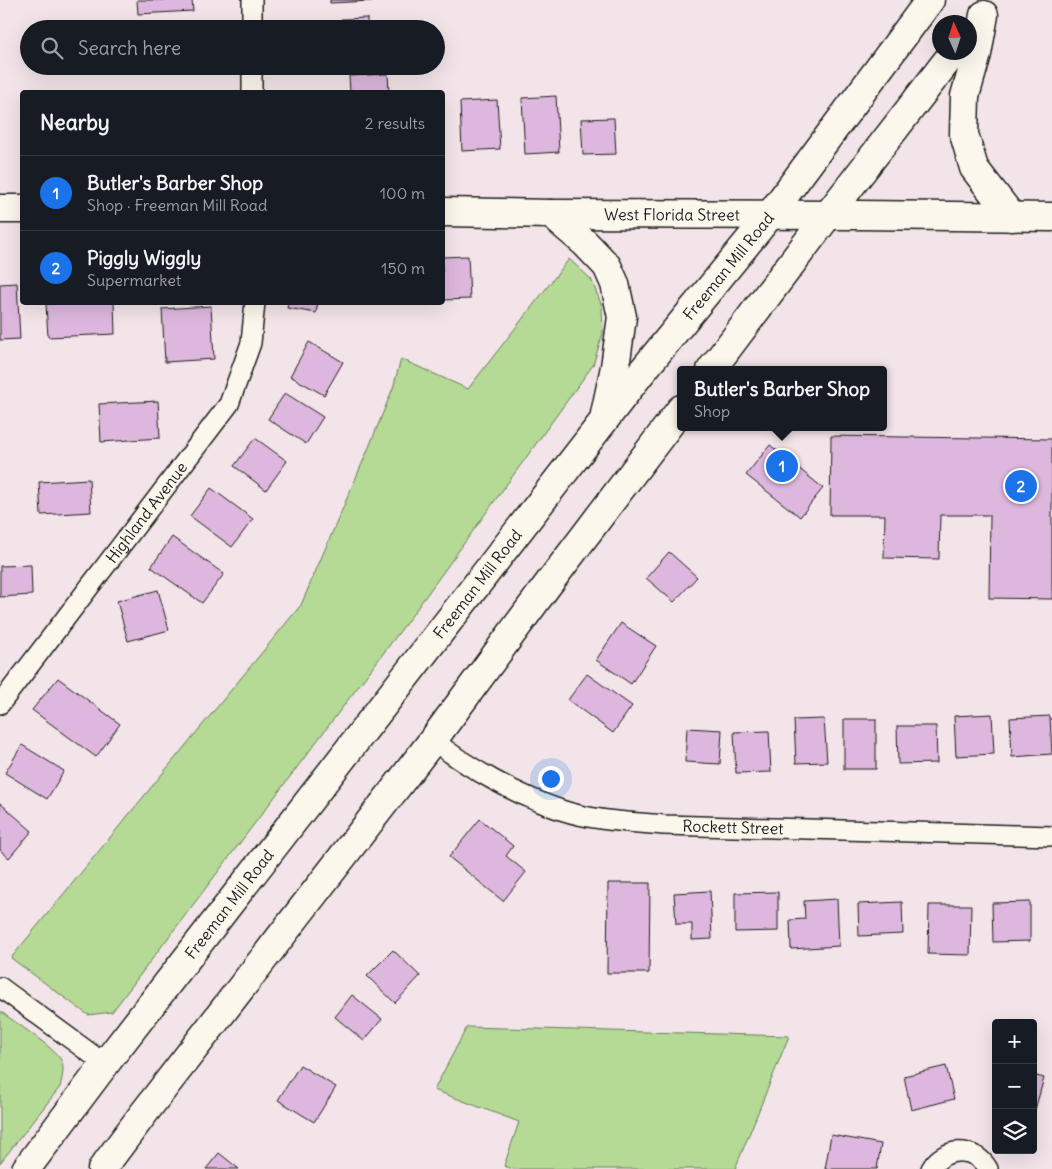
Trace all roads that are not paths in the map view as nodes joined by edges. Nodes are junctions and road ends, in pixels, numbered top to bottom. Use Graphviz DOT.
graph roads {
  1 [pos="252,0"];
  2 [pos="930,0"];
  3 [pos="983,16"];
  4 [pos="252,20"];
  5 [pos="948,60"];
  6 [pos="252,75"];
  7 [pos="252,90"];
  8 [pos="0,209"];
  9 [pos="20,209"];
  10 [pos="445,212"];
  11 [pos="551,214"];
  12 [pos="770,215"];
  13 [pos="828,215"];
  14 [pos="1012,217"];
  15 [pos="1052,217"];
  16 [pos="256,305"];
  17 [pos="714,366"];
  18 [pos="677,414"];
  19 [pos="603,422"];
  20 [pos="0,704"];
  21 [pos="433,740"];
  22 [pos="1052,836"];
  23 [pos="0,987"];
  24 [pos="105,1064"];
  25 [pos="26,1169"];
  26 [pos="102,1169"];
  27 [pos="931,1169"];
  28 [pos="988,1169"];
  1 -- 4 [label="street"];
  2 -- 12 [label="main road, Freeman Mill Road"];
  3 -- 14 [label="main road"];
  5 -- 13 [label="main road"];
  6 -- 7 [label="street"];
  8 -- 9 [label="main road"];
  10 -- 11 [label="main road, West Florida Street"];
  11 -- 12 [label="main road, West Florida Street"];
  11 -- 19 [label="main road"];
  12 -- 13 [label="main road, West Florida Street"];
  12 -- 19 [label="main road, Freeman Mill Road"];
  13 -- 14 [label="main road, West Florida Street"];
  13 -- 17 [label="main road"];
  14 -- 15 [label="main road, West Florida Street"];
  16 -- 20 [label="street, Highland Avenue"];
  18 -- 21 [label="main road"];
  19 -- 24 [label="main road, Freeman Mill Road"];
  21 -- 22 [label="street, Rockett Street"];
  21 -- 26 [label="main road"];
  23 -- 24 [label="street"];
  24 -- 25 [label="main road, Freeman Mill Road"];
  27 -- 28 [label="street"];
}
